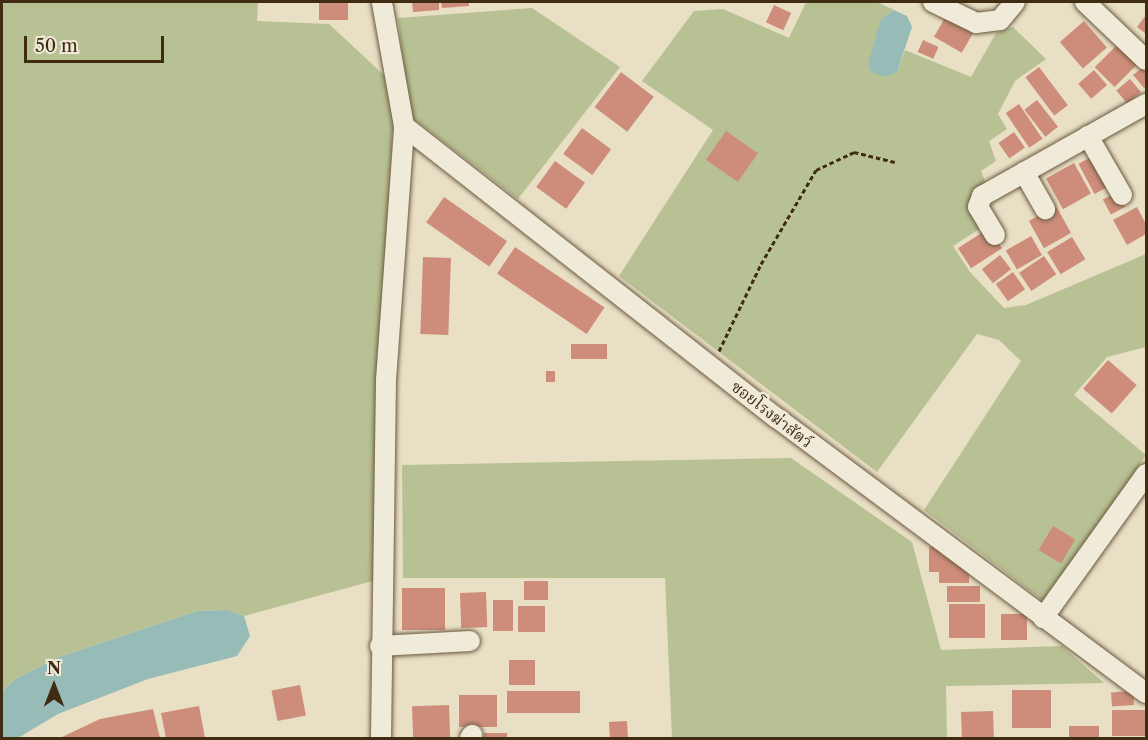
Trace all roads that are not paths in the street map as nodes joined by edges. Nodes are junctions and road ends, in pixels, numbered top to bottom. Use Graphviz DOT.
graph roads {
  1 [pos="382,2"];
  2 [pos="933,2"];
  3 [pos="1016,2"];
  4 [pos="1085,2"];
  5 [pos="1146,60"];
  6 [pos="1146,104"];
  7 [pos="404,126"];
  8 [pos="1088,136"];
  9 [pos="1024,172"];
  10 [pos="1122,195"];
  11 [pos="1046,209"];
  12 [pos="995,235"];
  13 [pos="1146,474"];
  14 [pos="1043,618"];
  15 [pos="470,641"];
  16 [pos="380,646"];
  17 [pos="1146,693"];
  18 [pos="381,738"];
  1 -- 7 [label="street"];
  2 -- 3 [label="street"];
  4 -- 5 [label="street"];
  6 -- 8 [label="street"];
  7 -- 14 [label="street, ซอยโรงฆ่าสัตว์"];
  7 -- 16 [label="street"];
  8 -- 9 [label="street"];
  8 -- 10 [label="street"];
  9 -- 11 [label="street"];
  9 -- 12 [label="street"];
  13 -- 14 [label="street"];
  14 -- 17 [label="street, ซอยโรงฆ่าสัตว์"];
  15 -- 16 [label="street"];
  16 -- 18 [label="street"];
}
